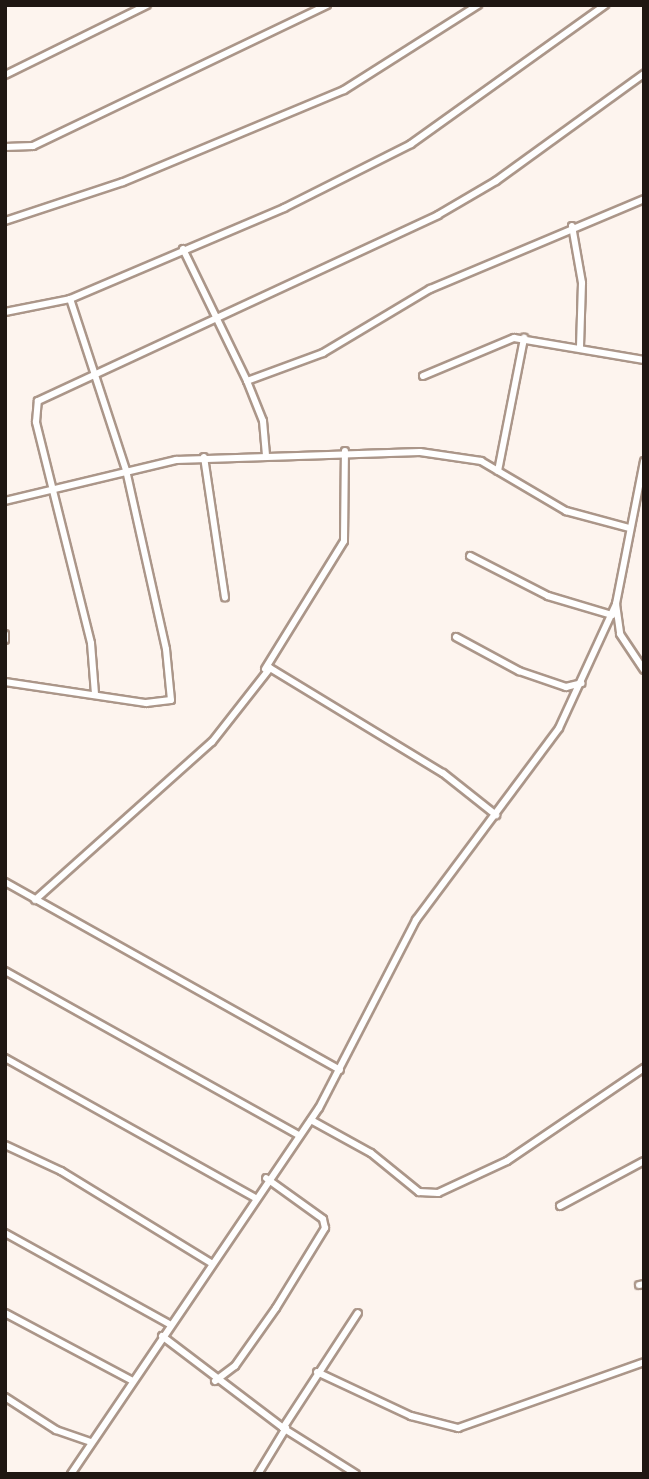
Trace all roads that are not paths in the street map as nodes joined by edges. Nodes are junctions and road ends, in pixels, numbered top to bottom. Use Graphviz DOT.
graph roads {
  1 [pos="147,5"];
  2 [pos="327,5"];
  3 [pos="478,5"];
  4 [pos="605,5"];
  5 [pos="644,74"];
  6 [pos="5,75"];
  7 [pos="5,147"];
  8 [pos="644,199"];
  9 [pos="5,221"];
  10 [pos="572,226"];
  11 [pos="183,248"];
  12 [pos="70,299"];
  13 [pos="5,312"];
  14 [pos="215,316"];
  15 [pos="524,338"];
  16 [pos="580,347"];
  17 [pos="644,360"];
  18 [pos="423,376"];
  19 [pos="92,379"];
  20 [pos="247,381"];
  21 [pos="345,451"];
  22 [pos="266,454"];
  23 [pos="204,457"];
  24 [pos="644,461"];
  25 [pos="126,470"];
  26 [pos="498,471"];
  27 [pos="54,488"];
  28 [pos="5,500"];
  29 [pos="629,528"];
  30 [pos="470,556"];
  31 [pos="225,597"];
  32 [pos="616,604"];
  33 [pos="612,615"];
  34 [pos="5,634"];
  35 [pos="456,637"];
  36 [pos="5,640"];
  37 [pos="265,669"];
  38 [pos="644,670"];
  39 [pos="5,682"];
  40 [pos="582,683"];
  41 [pos="95,694"];
  42 [pos="496,815"];
  43 [pos="5,882"];
  44 [pos="35,900"];
  45 [pos="5,971"];
  46 [pos="5,1058"];
  47 [pos="644,1068"];
  48 [pos="340,1070"];
  49 [pos="311,1120"];
  50 [pos="299,1135"];
  51 [pos="5,1145"];
  52 [pos="644,1161"];
  53 [pos="267,1178"];
  54 [pos="254,1197"];
  55 [pos="560,1206"];
  56 [pos="5,1233"];
  57 [pos="211,1263"];
  58 [pos="358,1312"];
  59 [pos="5,1313"];
  60 [pos="169,1324"];
  61 [pos="162,1336"];
  62 [pos="644,1362"];
  63 [pos="317,1372"];
  64 [pos="133,1381"];
  65 [pos="215,1381"];
  66 [pos="5,1397"];
  67 [pos="285,1428"];
  68 [pos="90,1443"];
  69 [pos="71,1474"];
  70 [pos="258,1474"];
  71 [pos="356,1474"];
  1 -- 6 [label="street"];
  2 -- 7 [label="street"];
  3 -- 9 [label="street"];
  4 -- 11 [label="street"];
  5 -- 14 [label="street"];
  8 -- 10 [label="street"];
  10 -- 16 [label="street"];
  10 -- 20 [label="street"];
  11 -- 12 [label="street"];
  11 -- 14 [label="street"];
  12 -- 13 [label="street"];
  12 -- 19 [label="street"];
  14 -- 19 [label="street"];
  14 -- 20 [label="street"];
  15 -- 16 [label="street"];
  15 -- 18 [label="street"];
  15 -- 26 [label="street"];
  16 -- 17 [label="street"];
  19 -- 25 [label="street"];
  19 -- 27 [label="street"];
  20 -- 22 [label="street"];
  21 -- 22 [label="street"];
  21 -- 26 [label="street"];
  21 -- 37 [label="street"];
  22 -- 23 [label="street"];
  23 -- 25 [label="street"];
  23 -- 31 [label="street"];
  24 -- 29 [label="street"];
  25 -- 27 [label="street"];
  25 -- 41 [label="street"];
  26 -- 29 [label="street"];
  27 -- 28 [label="street"];
  27 -- 41 [label="street"];
  29 -- 32 [label="street"];
  30 -- 33 [label="street"];
  32 -- 33 [label="street"];
  32 -- 38 [label="street"];
  33 -- 40 [label="street"];
  34 -- 36 [label="street"];
  35 -- 40 [label="street"];
  37 -- 42 [label="street"];
  37 -- 44 [label="street"];
  39 -- 41 [label="street"];
  40 -- 42 [label="street"];
  42 -- 48 [label="street"];
  43 -- 44 [label="street"];
  44 -- 48 [label="street"];
  45 -- 50 [label="street"];
  46 -- 54 [label="street"];
  47 -- 49 [label="street"];
  48 -- 49 [label="street"];
  49 -- 50 [label="street"];
  50 -- 53 [label="street"];
  51 -- 57 [label="street"];
  52 -- 55 [label="street"];
  53 -- 54 [label="street"];
  53 -- 65 [label="street"];
  54 -- 57 [label="street"];
  56 -- 60 [label="street"];
  57 -- 60 [label="street"];
  58 -- 63 [label="street"];
  59 -- 64 [label="street"];
  60 -- 61 [label="street"];
  61 -- 64 [label="street"];
  61 -- 65 [label="street"];
  62 -- 63 [label="street"];
  63 -- 67 [label="street"];
  64 -- 68 [label="street"];
  65 -- 67 [label="street"];
  66 -- 68 [label="street"];
  67 -- 70 [label="street"];
  67 -- 71 [label="street"];
  68 -- 69 [label="street"];
}
